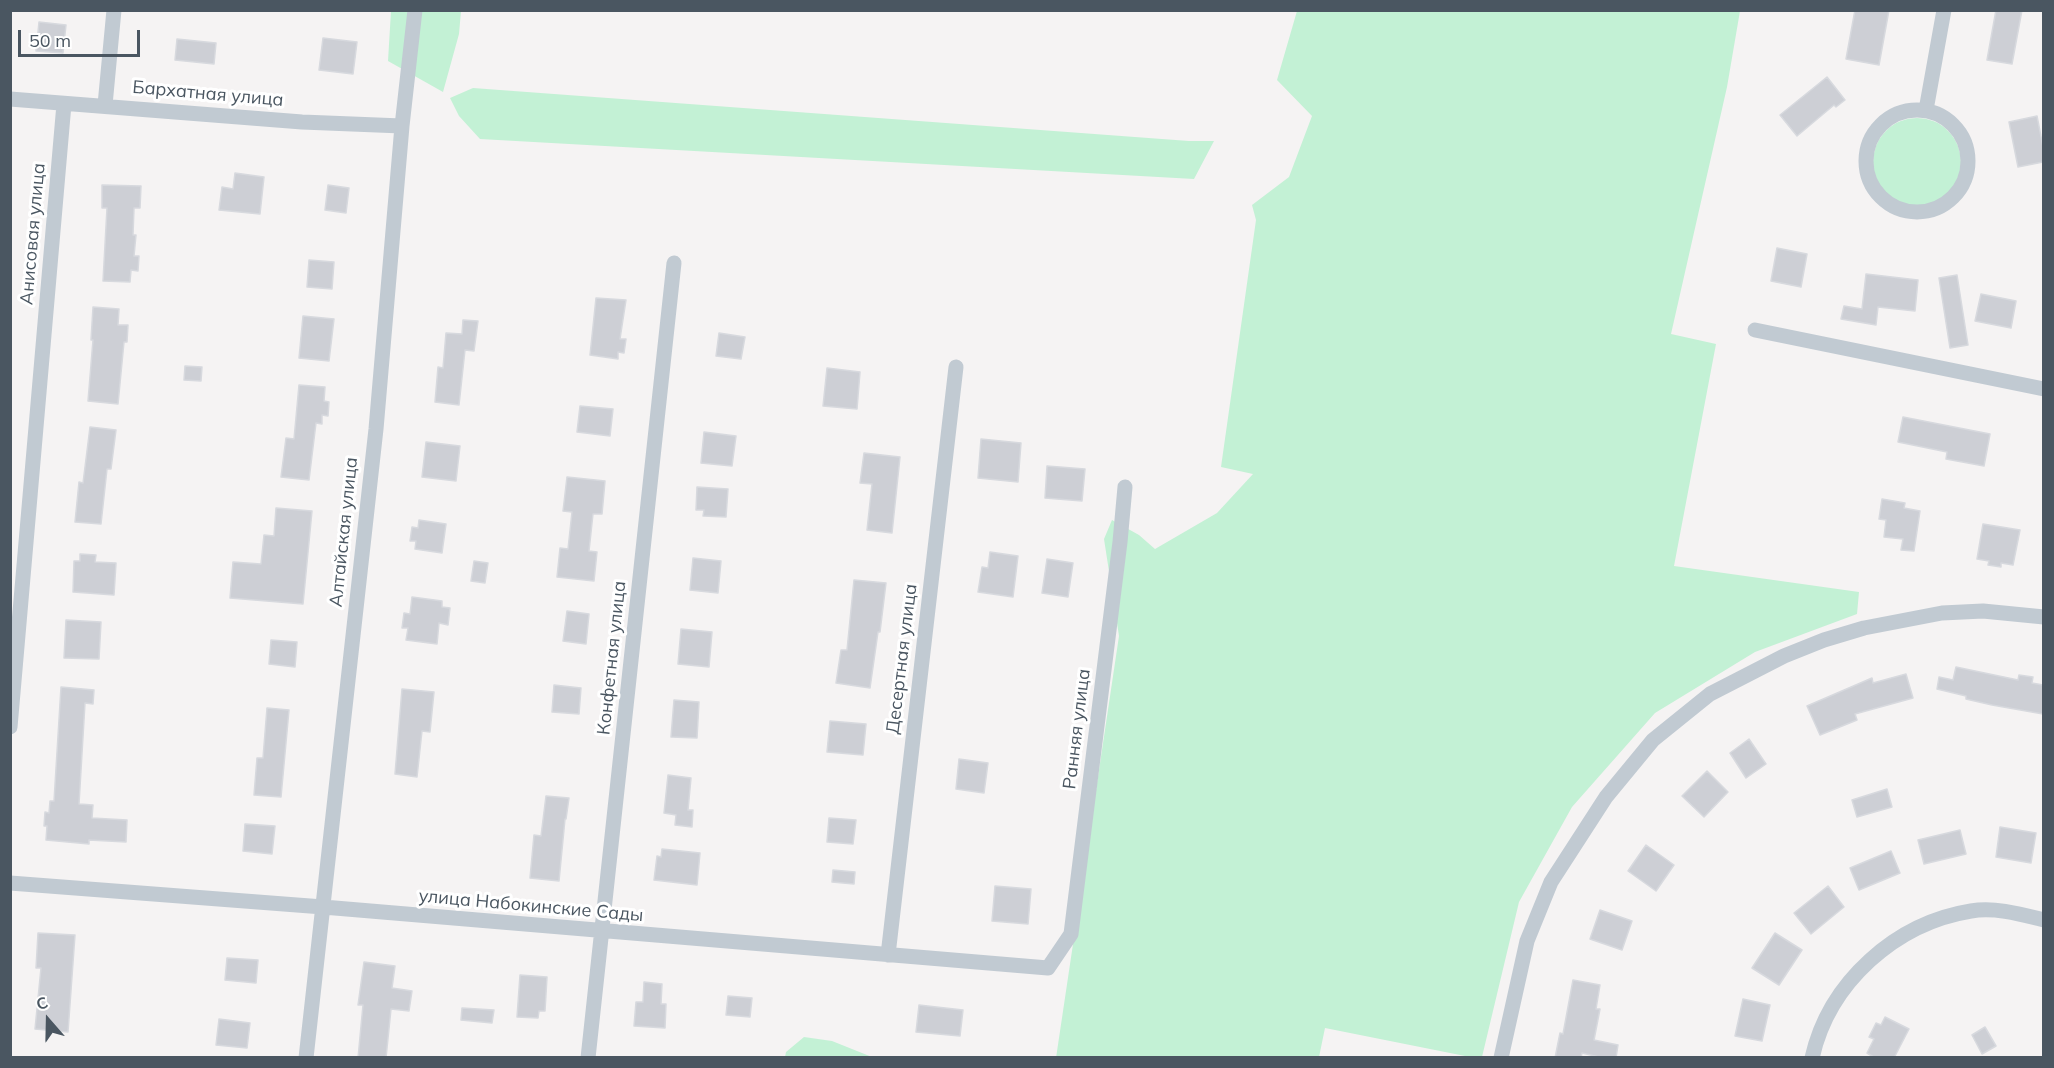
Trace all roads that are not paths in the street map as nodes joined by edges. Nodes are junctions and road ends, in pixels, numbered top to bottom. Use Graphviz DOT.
graph roads {
  1 [pos="114,10"];
  2 [pos="415,10"];
  3 [pos="1944,10"];
  4 [pos="10,99"];
  5 [pos="64,104"];
  6 [pos="105,105"];
  7 [pos="1926,110"];
  8 [pos="402,126"];
  9 [pos="674,263"];
  10 [pos="1755,330"];
  11 [pos="956,367"];
  12 [pos="2043,389"];
  13 [pos="1125,487"];
  14 [pos="2043,617"];
  15 [pos="10,727"];
  16 [pos="10,884"];
  17 [pos="323,907"];
  18 [pos="2043,920"];
  19 [pos="602,932"];
  20 [pos="888,955"];
  21 [pos="1048,968"];
  22 [pos="306,1058"];
  23 [pos="588,1058"];
  24 [pos="1501,1058"];
  25 [pos="1812,1058"];
  1 -- 6 [label="street"];
  2 -- 8 [label="street, Алтайская улица"];
  3 -- 7 [label="street"];
  4 -- 5 [label="street, Бархатная улица"];
  5 -- 6 [label="street, Бархатная улица"];
  5 -- 15 [label="street, Анисовая улица"];
  6 -- 8 [label="street, Бархатная улица"];
  7 -- 7 [label="street"];
  8 -- 17 [label="street, Алтайская улица"];
  9 -- 19 [label="street, Конфетная улица"];
  10 -- 12 [label="street"];
  11 -- 20 [label="street, Десертная улица"];
  13 -- 21 [label="street, Ранняя улица"];
  14 -- 24 [label="street"];
  16 -- 17 [label="street, улица Набокинские Сады"];
  17 -- 19 [label="street, улица Набокинские Сады"];
  17 -- 22 [label="street, Алтайская улица"];
  18 -- 25 [label="street"];
  19 -- 20 [label="street, улица Набокинские Сады"];
  19 -- 23 [label="street, Конфетная улица"];
  20 -- 21 [label="street, улица Набокинские Сады"];
}
